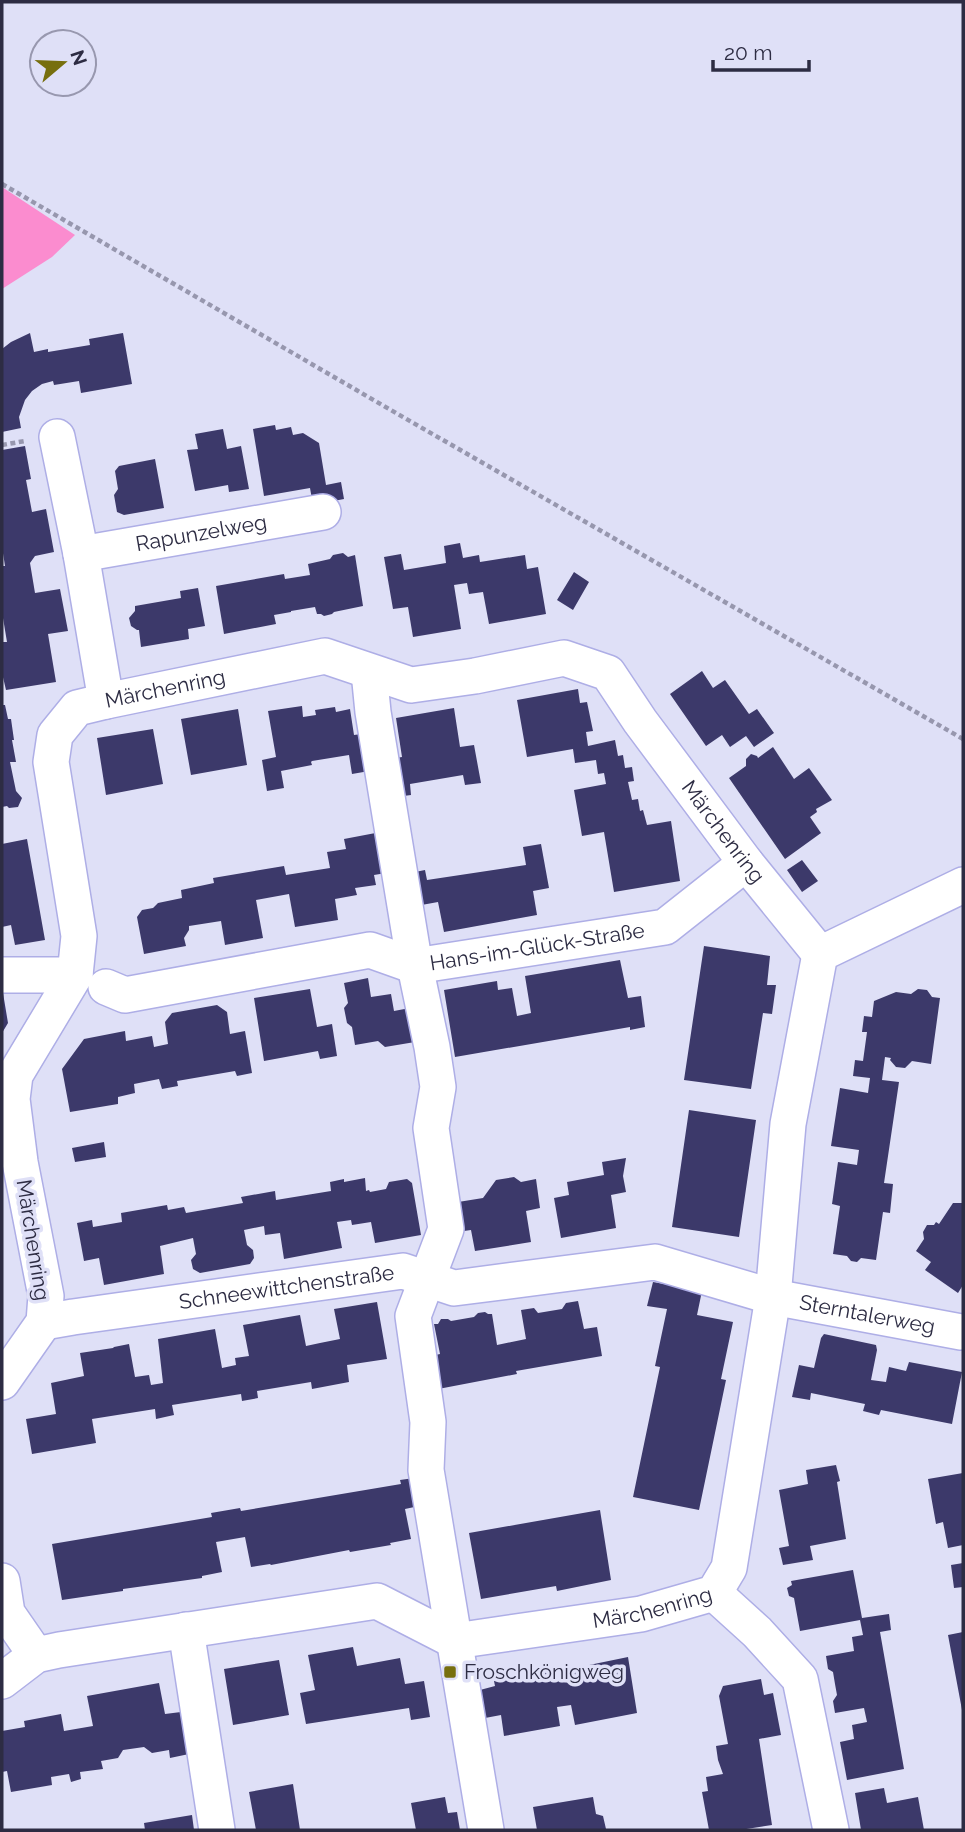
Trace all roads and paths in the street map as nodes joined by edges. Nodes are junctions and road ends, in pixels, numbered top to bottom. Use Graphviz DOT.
graph roads {
  1 [pos="2,184"];
  2 [pos="57,437"];
  3 [pos="323,512"];
  4 [pos="81,554"];
  5 [pos="369,672"];
  6 [pos="106,701"];
  7 [pos="963,739"];
  8 [pos="746,863"];
  9 [pos="963,884"];
  10 [pos="820,954"];
  11 [pos="415,965"];
  12 [pos="2,975"];
  13 [pos="91,981"];
  14 [pos="11,1163"];
  15 [pos="428,1280"];
  16 [pos="773,1297"];
  17 [pos="44,1322"];
  18 [pos="963,1332"];
  19 [pos="2,1382"];
  20 [pos="2,1581"];
  21 [pos="714,1593"];
  22 [pos="186,1630"];
  23 [pos="454,1641"];
  24 [pos="36,1655"];
  25 [pos="2,1681"];
  26 [pos="217,1830"];
  27 [pos="486,1830"];
  28 [pos="831,1830"];
  1 -- 7 [label="path"];
  2 -- 4 [label="street"];
  3 -- 4 [label="street, Rapunzelweg"];
  4 -- 6 [label="street"];
  5 -- 6 [label="street, Märchenring"];
  5 -- 8 [label="street, Märchenring"];
  5 -- 11 [label="street"];
  6 -- 13 [label="street, Märchenring"];
  8 -- 10 [label="street, Märchenring"];
  8 -- 11 [label="street, Hans-im-Glück-Straße"];
  9 -- 10 [label="street"];
  10 -- 16 [label="street, Märchenring"];
  11 -- 13 [label="street, Hans-im-Glück-Straße"];
  11 -- 15 [label="street"];
  12 -- 13 [label="street, Hans-im-Glück-Straße"];
  13 -- 14 [label="street, Märchenring"];
  14 -- 17 [label="street, Märchenring"];
  15 -- 16 [label="street, Schneewittchenstraße"];
  15 -- 17 [label="street, Schneewittchenstraße"];
  15 -- 23 [label="street"];
  16 -- 18 [label="street, Sterntalerweg"];
  16 -- 21 [label="street, Märchenring"];
  17 -- 19 [label="street, Märchenring"];
  20 -- 24 [label="street"];
  21 -- 23 [label="street, Märchenring"];
  21 -- 28 [label="street"];
  22 -- 23 [label="street"];
  22 -- 24 [label="street"];
  22 -- 26 [label="street"];
  23 -- 27 [label="street"];
  24 -- 25 [label="street"];
}
